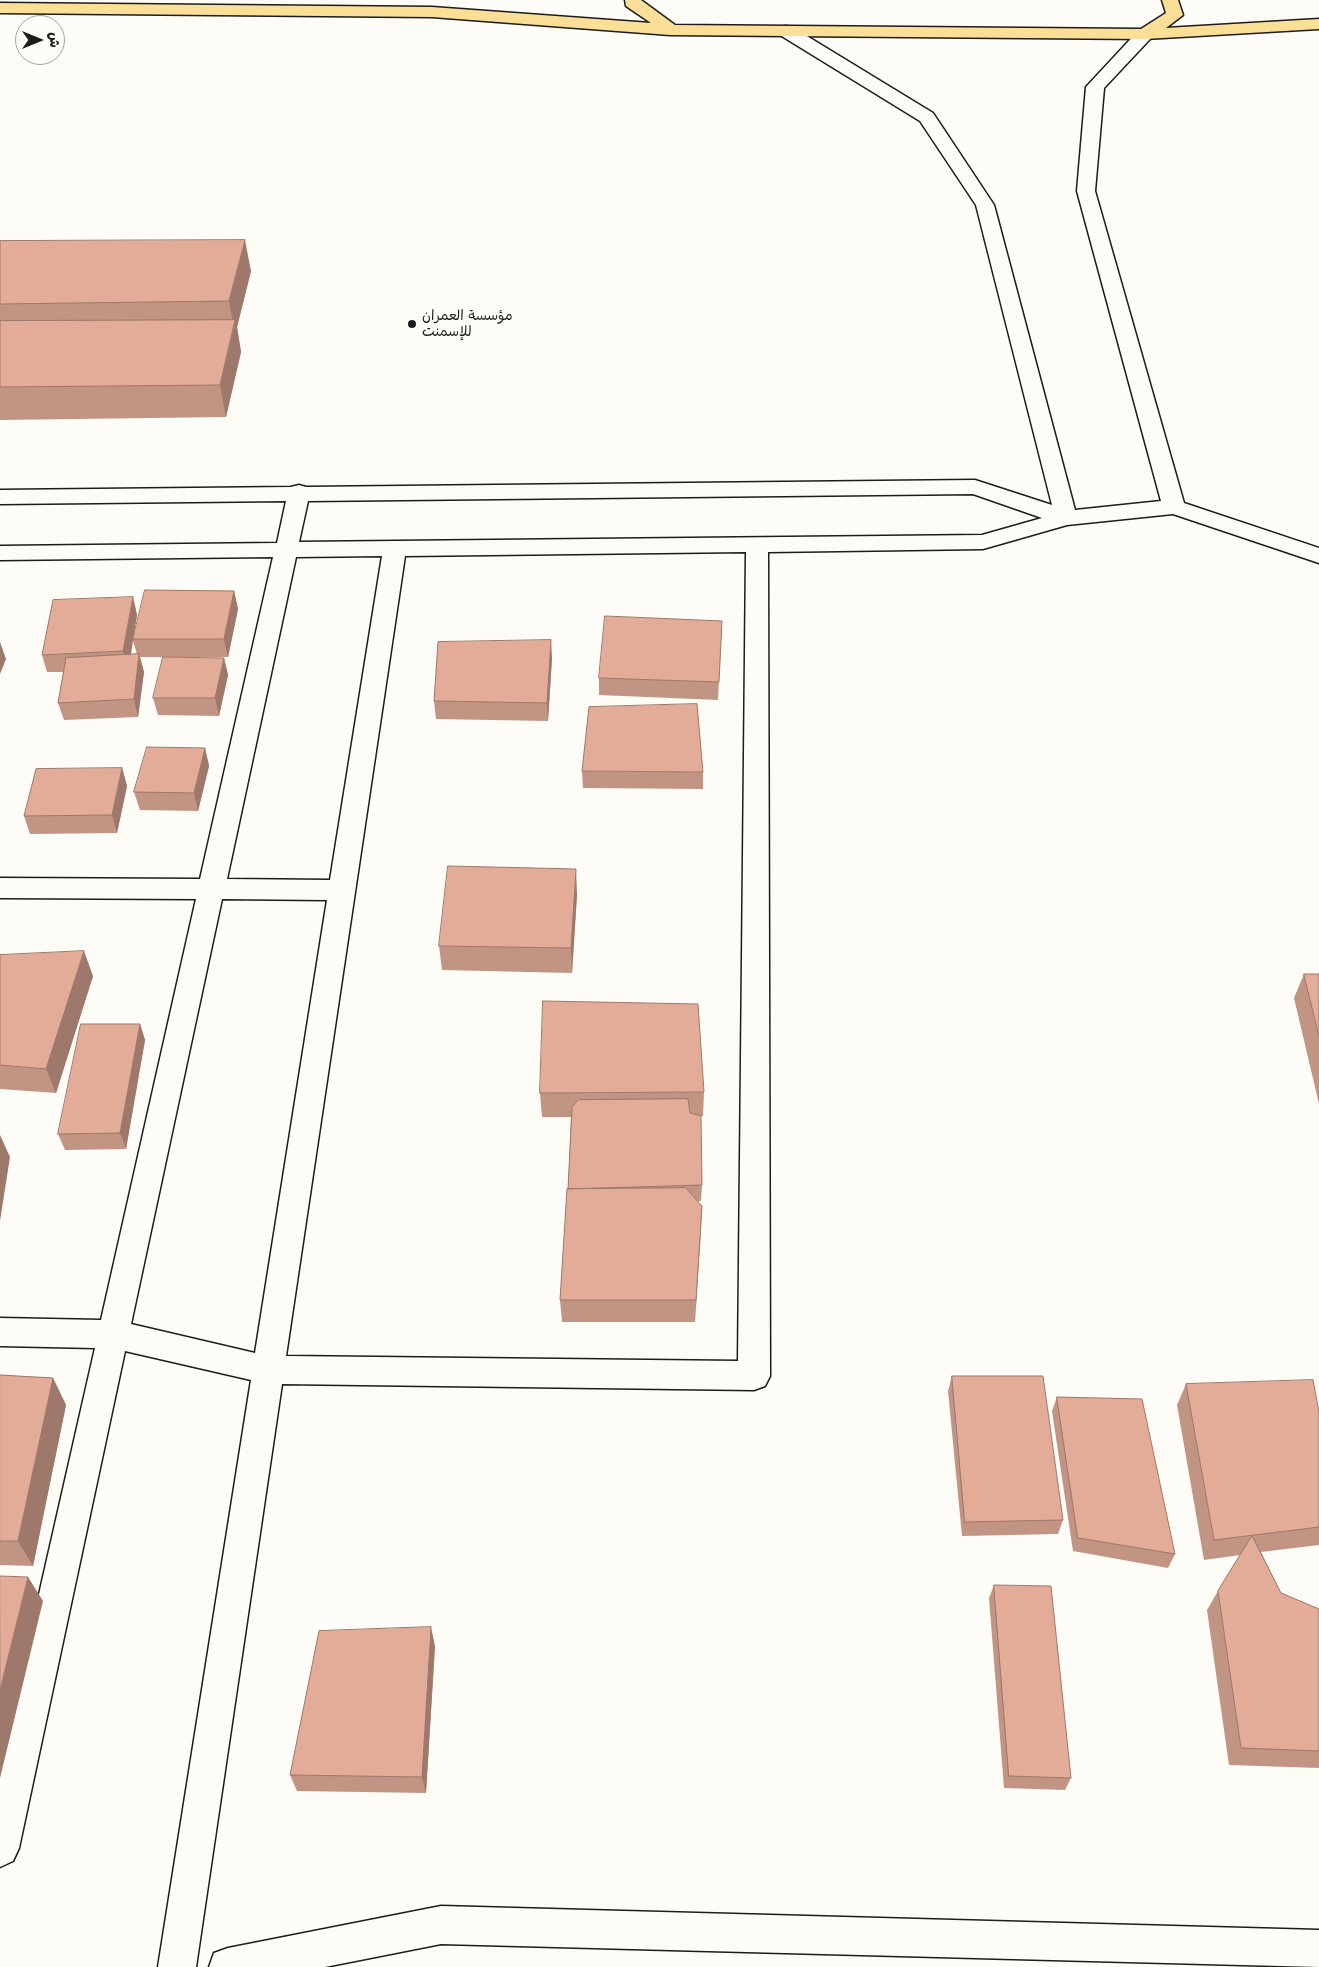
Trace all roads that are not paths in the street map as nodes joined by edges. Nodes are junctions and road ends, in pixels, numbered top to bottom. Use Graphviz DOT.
graph roads {
  1 [pos="633,0"];
  2 [pos="1170,0"];
  3 [pos="0,8"];
  4 [pos="1319,24"];
  5 [pos="670,30"];
  6 [pos="786,31"];
  7 [pos="1145,34"];
  8 [pos="299,492"];
  9 [pos="0,497"];
  10 [pos="1174,507"];
  11 [pos="1066,518"];
  12 [pos="757,545"];
  13 [pos="394,550"];
  14 [pos="286,551"];
  15 [pos="0,553"];
  16 [pos="1319,556"];
  17 [pos="0,888"];
  18 [pos="211,890"];
  19 [pos="342,890"];
  20 [pos="0,1332"];
  21 [pos="113,1334"];
  22 [pos="268,1370"];
  23 [pos="0,1848"];
  24 [pos="1319,1949"];
  25 [pos="177,1967"];
  26 [pos="228,1967"];
  1 -- 5 [label="main road"];
  2 -- 7 [label="main road"];
  3 -- 5 [label="main road"];
  4 -- 7 [label="main road"];
  5 -- 6 [label="main road"];
  6 -- 7 [label="main road"];
  6 -- 11 [label="street"];
  7 -- 10 [label="street"];
  8 -- 9 [label="street"];
  8 -- 11 [label="street"];
  8 -- 14 [label="street"];
  10 -- 11 [label="street"];
  10 -- 16 [label="street"];
  11 -- 12 [label="street"];
  12 -- 13 [label="street"];
  12 -- 22 [label="street"];
  13 -- 14 [label="street"];
  13 -- 19 [label="street"];
  14 -- 15 [label="street"];
  14 -- 18 [label="street"];
  17 -- 18 [label="street"];
  18 -- 19 [label="street"];
  18 -- 21 [label="street"];
  19 -- 22 [label="street"];
  20 -- 21 [label="street"];
  21 -- 22 [label="street"];
  21 -- 23 [label="street"];
  22 -- 25 [label="street"];
  24 -- 26 [label="street"];
}
